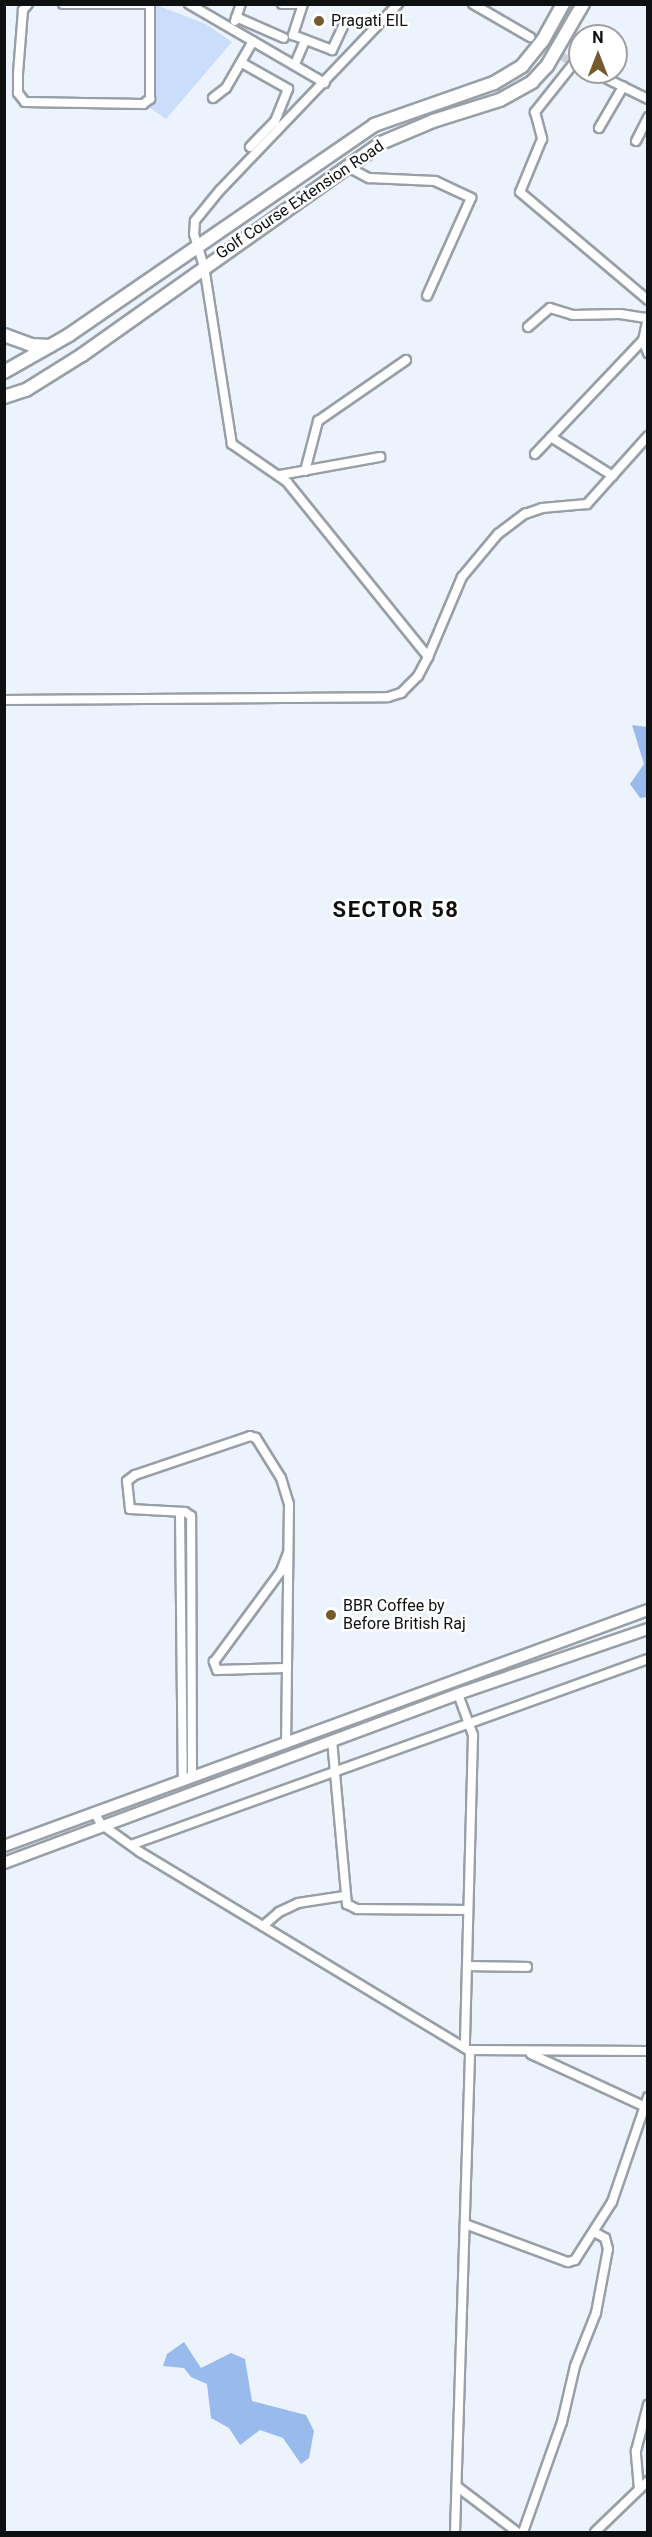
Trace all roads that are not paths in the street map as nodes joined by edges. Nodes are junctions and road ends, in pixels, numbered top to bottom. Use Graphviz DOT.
graph roads {
  1 [pos="28,4"];
  2 [pos="63,4"];
  3 [pos="145,4"];
  4 [pos="150,4"];
  5 [pos="189,4"];
  6 [pos="241,4"];
  7 [pos="282,4"];
  8 [pos="296,4"];
  9 [pos="303,4"];
  10 [pos="398,4"];
  11 [pos="473,4"];
  12 [pos="563,4"];
  13 [pos="583,4"];
  14 [pos="236,17"];
  15 [pos="343,26"];
  16 [pos="232,29"];
  17 [pos="530,37"];
  18 [pos="284,38"];
  19 [pos="305,40"];
  20 [pos="253,41"];
  21 [pos="242,63"];
  22 [pos="295,64"];
  23 [pos="568,71"];
  24 [pos="325,83"];
  25 [pos="617,84"];
  26 [pos="623,87"];
  27 [pos="213,98"];
  28 [pos="648,99"];
  29 [pos="648,117"];
  30 [pos="599,128"];
  31 [pos="636,141"];
  32 [pos="250,147"];
  33 [pos="346,166"];
  34 [pos="196,247"];
  35 [pos="204,266"];
  36 [pos="427,296"];
  37 [pos="648,300"];
  38 [pos="647,318"];
  39 [pos="528,327"];
  40 [pos="4,335"];
  41 [pos="643,340"];
  42 [pos="51,346"];
  43 [pos="648,353"];
  44 [pos="406,360"];
  45 [pos="4,372"];
  46 [pos="4,397"];
  47 [pos="648,436"];
  48 [pos="552,437"];
  49 [pos="535,454"];
  50 [pos="380,457"];
  51 [pos="305,471"];
  52 [pos="280,475"];
  53 [pos="613,476"];
  54 [pos="428,657"];
  55 [pos="4,700"];
  56 [pos="180,1512"];
  57 [pos="288,1553"];
  58 [pos="181,1570"];
  59 [pos="191,1570"];
  60 [pos="648,1610"];
  61 [pos="186,1615"];
  62 [pos="648,1629"];
  63 [pos="648,1659"];
  64 [pos="286,1668"];
  65 [pos="458,1694"];
  66 [pos="470,1722"];
  67 [pos="332,1740"];
  68 [pos="286,1741"];
  69 [pos="334,1771"];
  70 [pos="188,1776"];
  71 [pos="94,1812"];
  72 [pos="101,1824"];
  73 [pos="131,1845"];
  74 [pos="4,1846"];
  75 [pos="4,1863"];
  76 [pos="344,1896"];
  77 [pos="467,1910"];
  78 [pos="263,1926"];
  79 [pos="467,1966"];
  80 [pos="527,1967"];
  81 [pos="648,2040"];
  82 [pos="468,2049"];
  83 [pos="646,2051"];
  84 [pos="528,2052"];
  85 [pos="648,2097"];
  86 [pos="647,2108"];
  87 [pos="465,2224"];
  88 [pos="594,2232"];
  89 [pos="648,2405"];
  90 [pos="648,2481"];
  91 [pos="459,2488"];
  92 [pos="639,2489"];
  93 [pos="455,2532"];
  94 [pos="517,2532"];
  95 [pos="523,2532"];
  96 [pos="595,2532"];
  1 -- 4 [label="street"];
  2 -- 3 [label="street"];
  5 -- 16 [label="street"];
  6 -- 14 [label="street"];
  7 -- 8 [label="street"];
  9 -- 19 [label="street"];
  10 -- 24 [label="street"];
  11 -- 17 [label="street"];
  12 -- 34 [label="main road, Golf Course Extension Road"];
  13 -- 33 [label="main road, Golf Course Extension Road"];
  14 -- 16 [label="street"];
  14 -- 18 [label="street"];
  15 -- 19 [label="street"];
  16 -- 20 [label="street"];
  19 -- 22 [label="street"];
  20 -- 21 [label="street"];
  20 -- 22 [label="street"];
  21 -- 27 [label="street"];
  21 -- 32 [label="street"];
  22 -- 24 [label="street"];
  23 -- 37 [label="street"];
  24 -- 34 [label="street"];
  25 -- 26 [label="street"];
  26 -- 28 [label="street"];
  26 -- 30 [label="street"];
  29 -- 31 [label="street"];
  33 -- 35 [label="main road, Golf Course Extension Road"];
  33 -- 36 [label="street"];
  34 -- 35 [label="street"];
  34 -- 42 [label="main road, Golf Course Extension Road"];
  35 -- 46 [label="main road, Golf Course Extension Road"];
  35 -- 52 [label="street"];
  38 -- 39 [label="street"];
  38 -- 41 [label="street"];
  40 -- 42 [label="main road"];
  41 -- 43 [label="street"];
  41 -- 48 [label="street"];
  42 -- 45 [label="main road, Golf Course Extension Road"];
  44 -- 51 [label="street"];
  47 -- 53 [label="street"];
  48 -- 49 [label="street"];
  48 -- 53 [label="street"];
  50 -- 51 [label="street"];
  51 -- 52 [label="street"];
  52 -- 54 [label="street"];
  53 -- 54 [label="street"];
  54 -- 55 [label="street"];
  56 -- 57 [label="street"];
  56 -- 58 [label="street"];
  56 -- 59 [label="street"];
  57 -- 64 [label="street"];
  57 -- 64 [label="street"];
  58 -- 59 [label="street"];
  58 -- 61 [label="street"];
  59 -- 61 [label="street"];
  60 -- 68 [label="street"];
  61 -- 70 [label="street"];
  62 -- 65 [label="street"];
  63 -- 66 [label="street"];
  64 -- 68 [label="street"];
  65 -- 66 [label="street"];
  65 -- 67 [label="street"];
  66 -- 69 [label="street"];
  66 -- 77 [label="street"];
  67 -- 69 [label="street"];
  67 -- 72 [label="street"];
  68 -- 70 [label="street"];
  69 -- 73 [label="street"];
  69 -- 76 [label="street"];
  70 -- 71 [label="street"];
  71 -- 72 [label="street"];
  71 -- 74 [label="street"];
  72 -- 73 [label="street"];
  72 -- 75 [label="street"];
  73 -- 78 [label="street"];
  76 -- 77 [label="street"];
  76 -- 78 [label="street"];
  77 -- 79 [label="street"];
  78 -- 82 [label="street"];
  79 -- 80 [label="street"];
  79 -- 82 [label="street"];
  81 -- 83 [label="street"];
  82 -- 84 [label="street"];
  82 -- 87 [label="street"];
  83 -- 84 [label="street"];
  84 -- 86 [label="street"];
  85 -- 86 [label="street"];
  86 -- 88 [label="street"];
  87 -- 88 [label="street"];
  87 -- 91 [label="street"];
  88 -- 95 [label="street"];
  89 -- 92 [label="street"];
  90 -- 92 [label="street"];
  91 -- 93 [label="street"];
  91 -- 94 [label="street"];
  92 -- 96 [label="street"];
}
